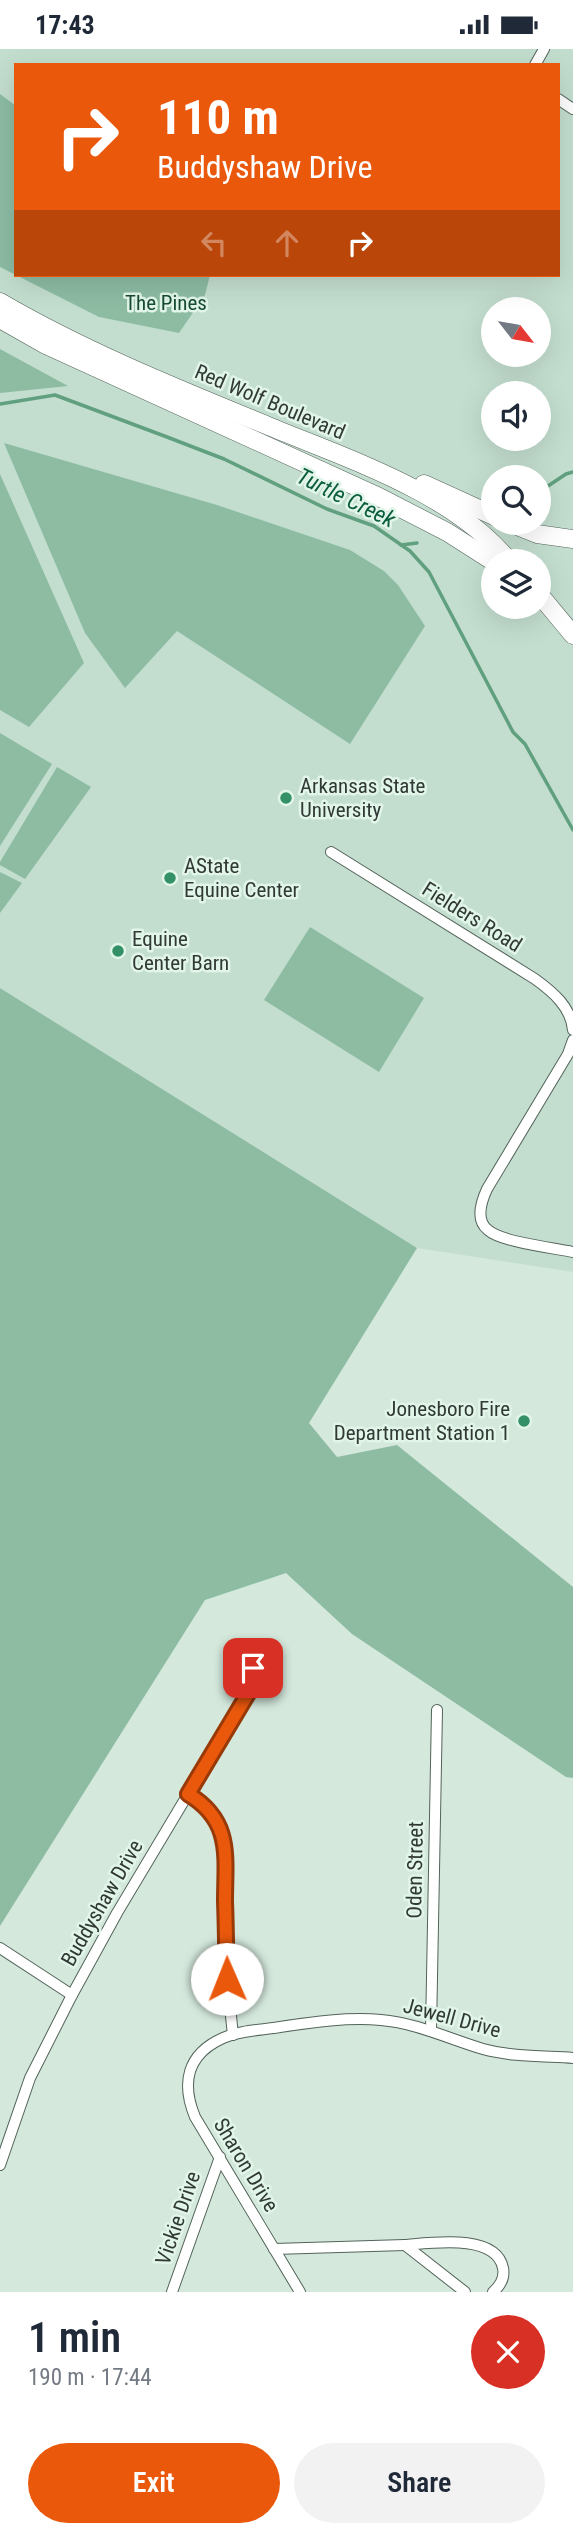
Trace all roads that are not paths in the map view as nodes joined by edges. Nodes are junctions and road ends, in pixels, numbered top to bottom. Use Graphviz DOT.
graph roads {
  1 [pos="0,302"];
  2 [pos="0,319"];
  3 [pos="373,470"];
  4 [pos="481,510"];
  5 [pos="544,535"];
  6 [pos="573,539"];
  7 [pos="499,549"];
  8 [pos="481,553"];
  9 [pos="551,608"];
  10 [pos="573,635"];
  11 [pos="331,852"];
  12 [pos="573,1030"];
  13 [pos="573,1040"];
  14 [pos="573,1252"];
  15 [pos="253,1668"];
  16 [pos="437,1710"];
  17 [pos="188,1794"];
  18 [pos="0,1948"];
  19 [pos="72,1995"];
  20 [pos="431,2031"];
  21 [pos="233,2035"];
  22 [pos="202,2053"];
  23 [pos="573,2058"];
  24 [pos="220,2157"];
  25 [pos="0,2165"];
  26 [pos="405,2245"];
  27 [pos="274,2249"];
  28 [pos="172,2292"];
  29 [pos="300,2292"];
  30 [pos="465,2292"];
  31 [pos="493,2292"];
  1 -- 3 [label="highway, Red Wolf Boulevard"];
  2 -- 8 [label="highway, Red Wolf Boulevard"];
  3 -- 4 [label="highway"];
  3 -- 7 [label="highway, Red Wolf Boulevard"];
  5 -- 6 [label="highway"];
  9 -- 10 [label="highway"];
  11 -- 12 [label="street, Fielders Road"];
  13 -- 14 [label="street"];
  15 -- 17 [label="street, Buddyshaw Drive"];
  16 -- 20 [label="street, Oden Street"];
  17 -- 19 [label="street, Buddyshaw Drive"];
  17 -- 21 [label="street"];
  18 -- 19 [label="street"];
  19 -- 25 [label="street, Buddyshaw Drive"];
  20 -- 21 [label="street, Jewell Drive"];
  20 -- 23 [label="street, Jewell Drive"];
  21 -- 22 [label="street, Jewell Drive"];
  22 -- 24 [label="street, Sharon Drive"];
  24 -- 27 [label="street, Sharon Drive"];
  24 -- 28 [label="street, Vickie Drive"];
  26 -- 27 [label="street"];
  26 -- 30 [label="street"];
  26 -- 31 [label="street"];
  27 -- 29 [label="street, Sharon Drive"];
}
